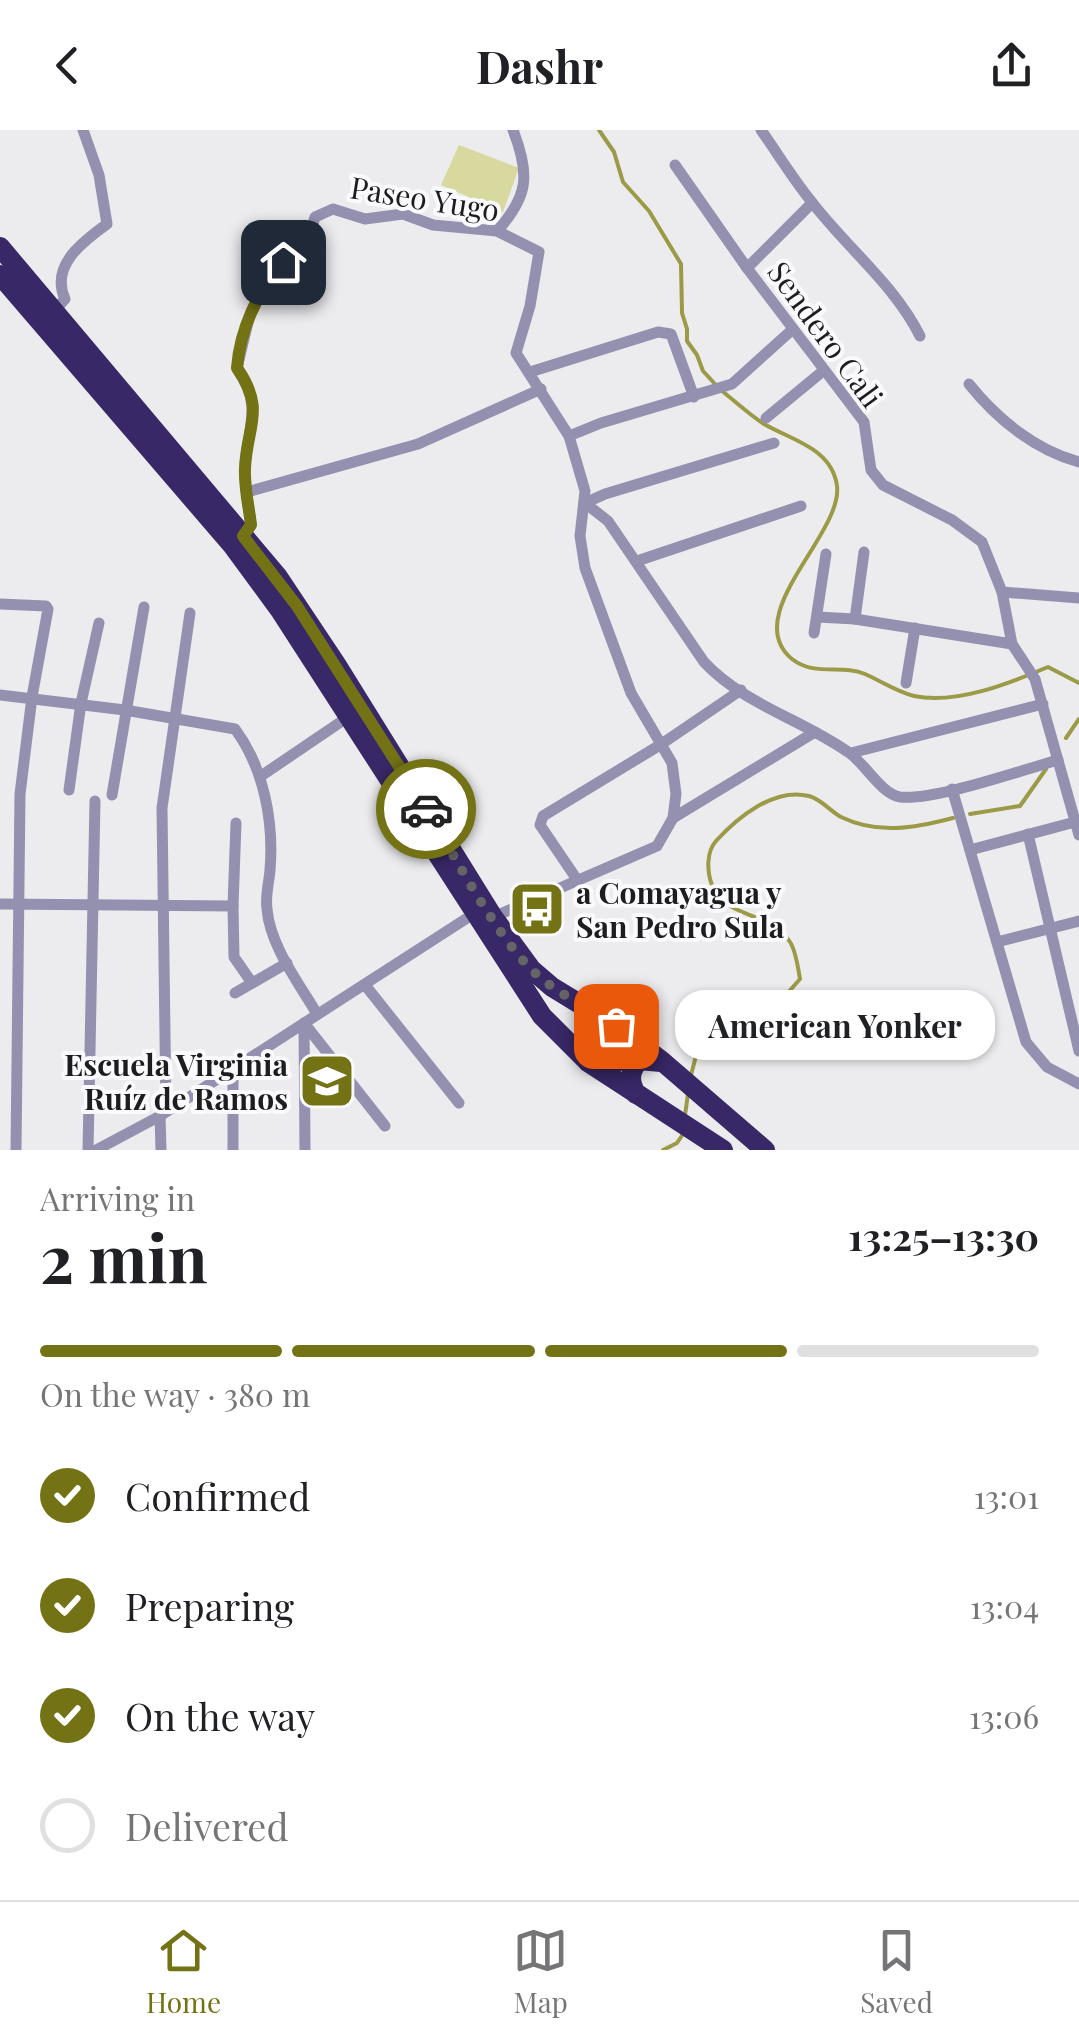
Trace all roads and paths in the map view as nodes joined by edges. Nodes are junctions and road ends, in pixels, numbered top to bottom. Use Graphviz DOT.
graph roads {
  1 [pos="83,130"];
  2 [pos="513,130"];
  3 [pos="761,130"];
  4 [pos="675,165"];
  5 [pos="812,203"];
  6 [pos="497,231"];
  7 [pos="0,246"];
  8 [pos="747,268"];
  9 [pos="0,275"];
  10 [pos="54,310"];
  11 [pos="792,329"];
  12 [pos="920,336"];
  13 [pos="823,370"];
  14 [pos="530,372"];
  15 [pos="969,384"];
  16 [pos="541,389"];
  17 [pos="694,397"];
  18 [pos="766,418"];
  19 [pos="569,436"];
  20 [pos="774,443"];
  21 [pos="1079,462"];
  22 [pos="247,492"];
  23 [pos="585,503"];
  24 [pos="802,506"];
  25 [pos="243,536"];
  26 [pos="864,552"];
  27 [pos="826,554"];
  28 [pos="637,560"];
  29 [pos="1002,592"];
  30 [pos="1079,598"];
  31 [pos="0,604"];
  32 [pos="144,607"];
  33 [pos="190,613"];
  34 [pos="816,617"];
  35 [pos="855,619"];
  36 [pos="99,623"];
  37 [pos="915,628"];
  38 [pos="814,632"];
  39 [pos="1012,644"];
  40 [pos="906,683"];
  41 [pos="740,690"];
  42 [pos="0,695"];
  43 [pos="32,697"];
  44 [pos="81,703"];
  45 [pos="1043,704"];
  46 [pos="125,710"];
  47 [pos="348,717"];
  48 [pos="174,718"];
  49 [pos="815,732"];
  50 [pos="660,745"];
  51 [pos="851,754"];
  52 [pos="1058,760"];
  53 [pos="260,776"];
  54 [pos="952,789"];
  55 [pos="69,790"];
  56 [pos="112,794"];
  57 [pos="96,802"];
  58 [pos="673,818"];
  59 [pos="236,823"];
  60 [pos="1077,829"];
  61 [pos="1028,834"];
  62 [pos="970,850"];
  63 [pos="578,881"];
  64 [pos="0,904"];
  65 [pos="17,904"];
  66 [pos="92,905"];
  67 [pos="164,906"];
  68 [pos="233,906"];
  69 [pos="484,915"];
  70 [pos="1079,922"];
  71 [pos="1048,928"];
  72 [pos="997,942"];
  73 [pos="287,962"];
  74 [pos="252,983"];
  75 [pos="364,985"];
  76 [pos="235,994"];
  77 [pos="317,1014"];
  78 [pos="304,1022"];
  79 [pos="616,1026"];
  80 [pos="1079,1051"];
  81 [pos="588,1062"];
  82 [pos="663,1062"];
  83 [pos="233,1069"];
  84 [pos="1079,1084"];
  85 [pos="636,1094"];
  86 [pos="459,1103"];
  87 [pos="163,1114"];
  88 [pos="385,1126"];
  89 [pos="16,1150"];
  90 [pos="92,1150"];
  91 [pos="161,1150"];
  92 [pos="234,1150"];
  93 [pos="304,1150"];
  94 [pos="723,1150"];
  95 [pos="765,1150"];
  1 -- 10 [label="street"];
  2 -- 6 [label="street"];
  3 -- 5 [label="street"];
  4 -- 8 [label="street, Sendero Cali"];
  5 -- 8 [label="street"];
  5 -- 12 [label="street"];
  6 -- 14 [label="street, Paseo Yugo"];
  6 -- 22 [label="street, Paseo Yugo"];
  7 -- 10 [label="highway"];
  8 -- 11 [label="street, Sendero Cali"];
  9 -- 47 [label="highway"];
  10 -- 25 [label="highway"];
  11 -- 13 [label="street, Sendero Cali"];
  11 -- 17 [label="street"];
  13 -- 18 [label="street"];
  13 -- 29 [label="street, Sendero Cali"];
  14 -- 16 [label="street, Paseo Yugo"];
  14 -- 17 [label="street"];
  15 -- 21 [label="street"];
  16 -- 19 [label="street, Paseo Yugo"];
  16 -- 22 [label="street"];
  17 -- 19 [label="street"];
  19 -- 23 [label="street, Paseo Yugo"];
  20 -- 23 [label="street"];
  22 -- 25 [label="street, Paseo Yugo"];
  23 -- 28 [label="street"];
  23 -- 50 [label="street, Paseo Yugo"];
  24 -- 28 [label="street"];
  25 -- 69 [label="highway"];
  26 -- 35 [label="street"];
  27 -- 34 [label="street"];
  28 -- 41 [label="street"];
  29 -- 30 [label="street"];
  29 -- 39 [label="street, Sendero Cali"];
  31 -- 43 [label="street"];
  32 -- 46 [label="street"];
  33 -- 48 [label="street"];
  34 -- 35 [label="street"];
  34 -- 38 [label="street"];
  35 -- 37 [label="street"];
  36 -- 44 [label="street"];
  37 -- 39 [label="street"];
  37 -- 40 [label="street"];
  39 -- 45 [label="street, Sendero Cali"];
  41 -- 49 [label="street"];
  41 -- 50 [label="street"];
  42 -- 43 [label="street"];
  43 -- 44 [label="street"];
  43 -- 65 [label="street"];
  44 -- 46 [label="street"];
  44 -- 55 [label="street"];
  45 -- 51 [label="street"];
  45 -- 52 [label="street, Sendero Cali"];
  46 -- 48 [label="street"];
  46 -- 56 [label="street"];
  47 -- 53 [label="street"];
  47 -- 69 [label="highway"];
  48 -- 53 [label="street"];
  48 -- 67 [label="street"];
  49 -- 51 [label="street"];
  49 -- 58 [label="street"];
  50 -- 58 [label="street, Paseo Yugo"];
  50 -- 63 [label="street"];
  51 -- 54 [label="street"];
  52 -- 54 [label="street"];
  52 -- 60 [label="street, Sendero Cali"];
  53 -- 73 [label="street"];
  54 -- 62 [label="street"];
  57 -- 66 [label="street"];
  58 -- 63 [label="street"];
  59 -- 68 [label="street"];
  60 -- 61 [label="street"];
  61 -- 62 [label="street"];
  61 -- 71 [label="street"];
  62 -- 72 [label="street"];
  63 -- 69 [label="street"];
  64 -- 65 [label="street"];
  65 -- 66 [label="street"];
  65 -- 89 [label="street"];
  66 -- 67 [label="street"];
  66 -- 90 [label="street"];
  67 -- 68 [label="street"];
  67 -- 87 [label="street"];
  68 -- 74 [label="street"];
  69 -- 75 [label="street"];
  69 -- 79 [label="highway"];
  69 -- 81 [label="highway"];
  70 -- 71 [label="street"];
  71 -- 72 [label="street"];
  71 -- 80 [label="street"];
  72 -- 84 [label="street"];
  73 -- 74 [label="street"];
  73 -- 77 [label="street"];
  74 -- 76 [label="street"];
  75 -- 77 [label="street"];
  75 -- 86 [label="street"];
  77 -- 78 [label="street"];
  78 -- 83 [label="street"];
  78 -- 88 [label="street"];
  78 -- 93 [label="street"];
  79 -- 81 [label="highway"];
  79 -- 82 [label="highway"];
  81 -- 85 [label="highway"];
  82 -- 85 [label="highway"];
  82 -- 95 [label="highway"];
  83 -- 87 [label="street"];
  83 -- 92 [label="street"];
  85 -- 94 [label="highway"];
  87 -- 90 [label="street"];
  87 -- 91 [label="street"];
}
